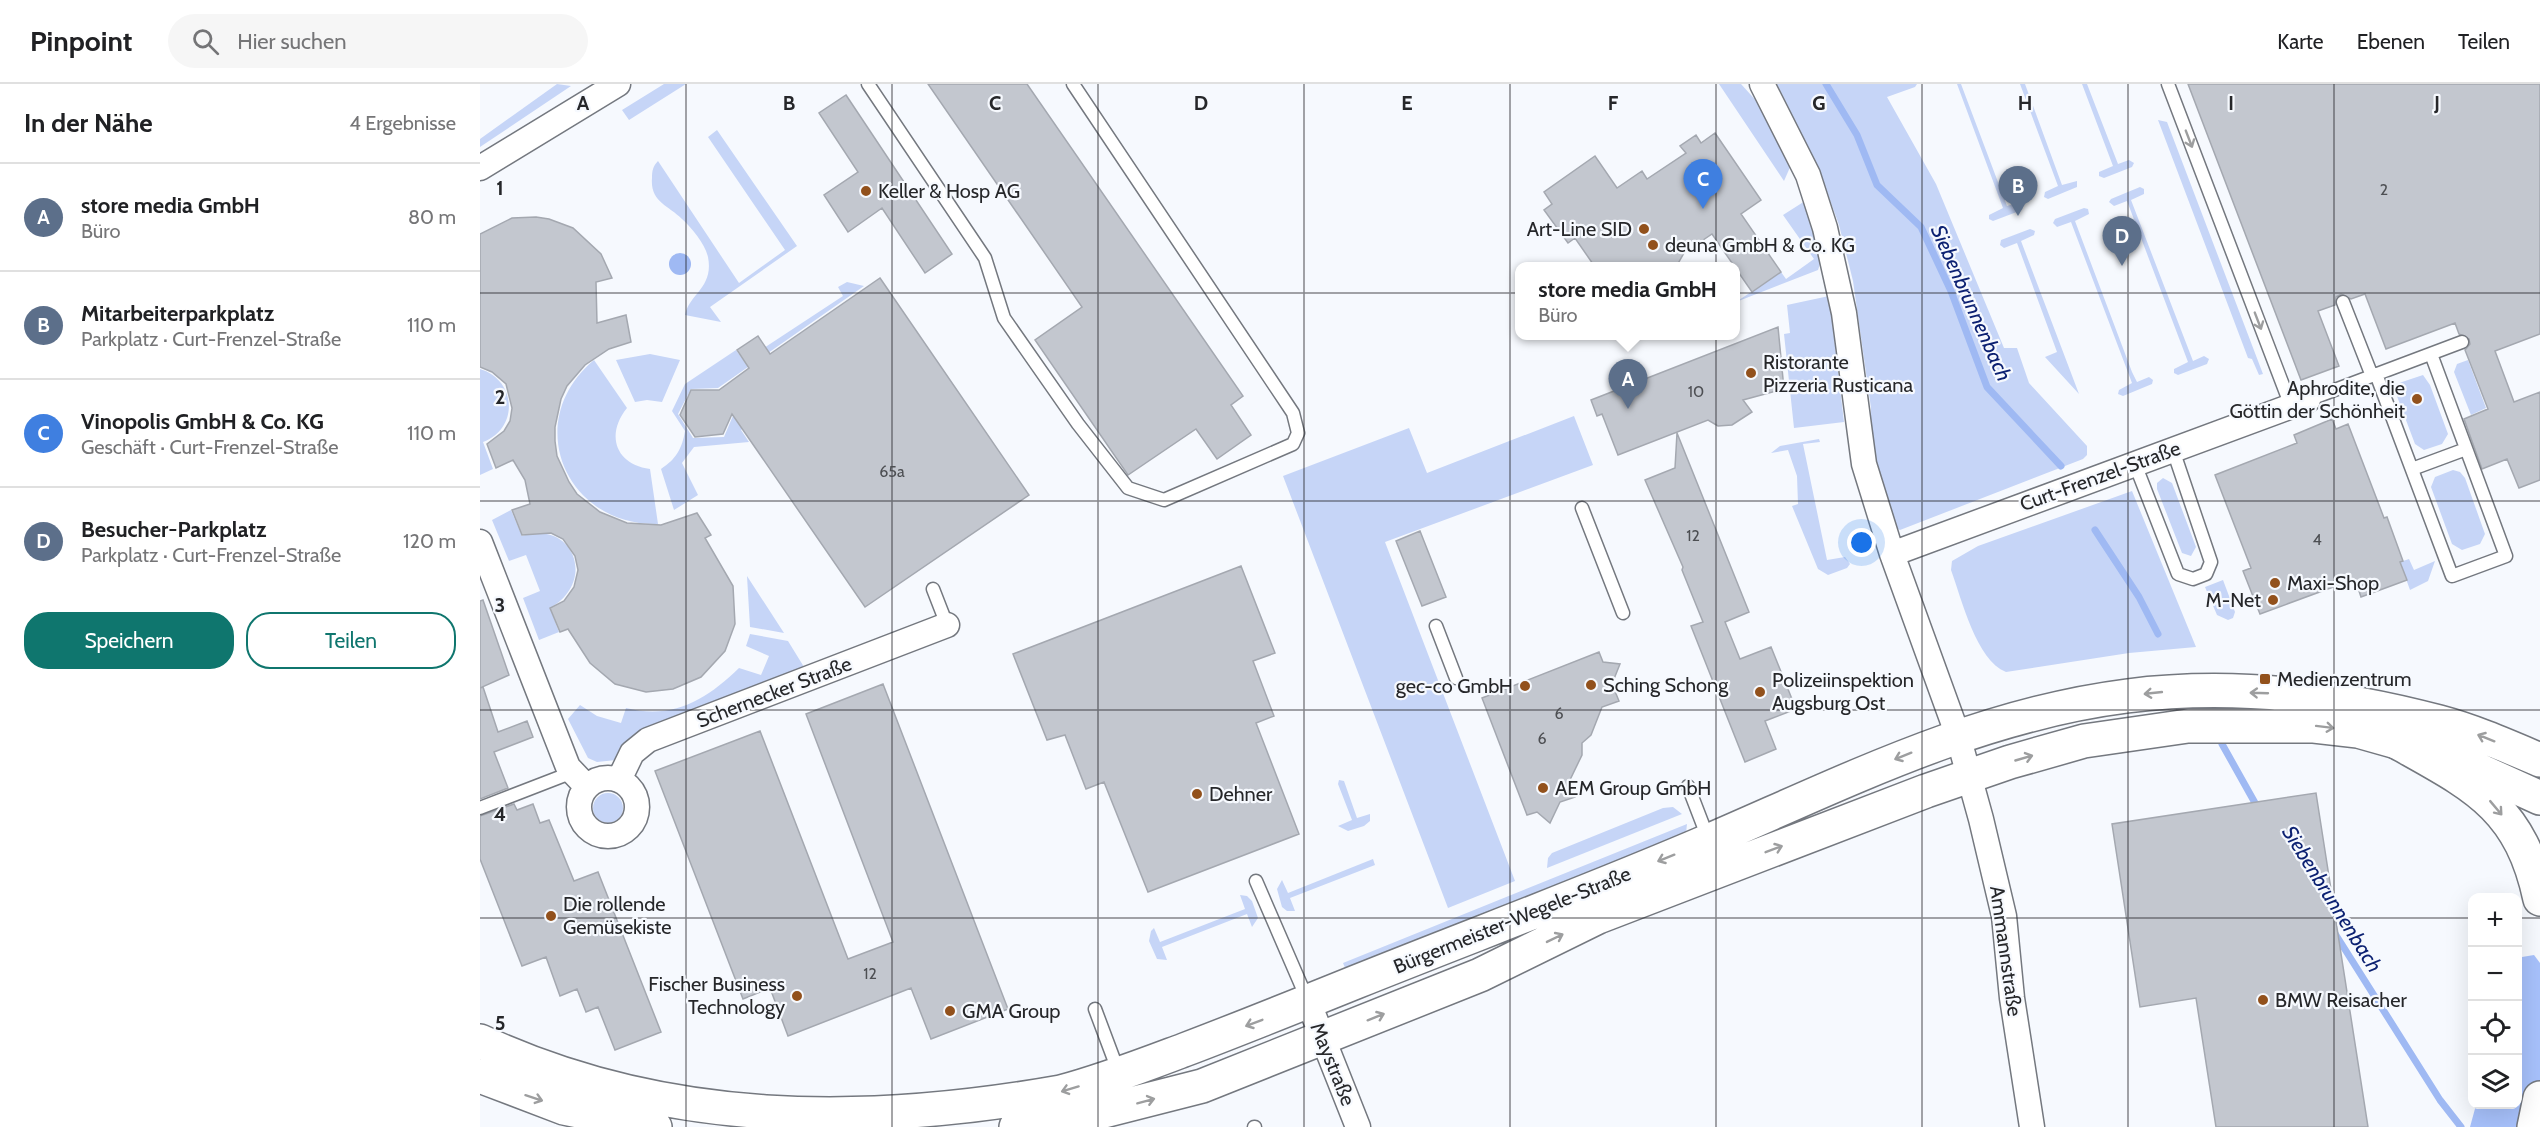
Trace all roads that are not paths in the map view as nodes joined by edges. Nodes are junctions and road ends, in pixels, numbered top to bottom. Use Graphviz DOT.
graph roads {
  1 [pos="618,84"];
  2 [pos="868,84"];
  3 [pos="1073,84"];
  4 [pos="1762,84"];
  5 [pos="2168,84"];
  6 [pos="480,168"];
  7 [pos="2343,302"];
  8 [pos="2462,342"];
  9 [pos="2431,354"];
  10 [pos="2374,375"];
  11 [pos="2299,403"];
  12 [pos="2466,449"];
  13 [pos="2173,450"];
  14 [pos="2135,464"];
  15 [pos="2412,469"];
  16 [pos="1582,508"];
  17 [pos="480,542"];
  18 [pos="1892,554"];
  19 [pos="933,589"];
  20 [pos="1623,613"];
  21 [pos="947,625"];
  22 [pos="1436,626"];
  23 [pos="1456,678"];
  24 [pos="1958,736"];
  25 [pos="2396,741"];
  26 [pos="2540,760"];
  27 [pos="1969,776"];
  28 [pos="580,780"];
  29 [pos="619,780"];
  30 [pos="1688,786"];
  31 [pos="2540,798"];
  32 [pos="480,808"];
  33 [pos="1714,855"];
  34 [pos="1256,881"];
  35 [pos="2540,899"];
  36 [pos="1308,1001"];
  37 [pos="1095,1009"];
  38 [pos="1322,1038"];
  39 [pos="480,1041"];
  40 [pos="1120,1074"];
  41 [pos="480,1076"];
  42 [pos="2540,1098"];
  43 [pos="1101,1119"];
  44 [pos="655,1127"];
  45 [pos="1016,1127"];
  46 [pos="1358,1127"];
  47 [pos="2032,1127"];
  48 [pos="2534,1127"];
  1 -- 6 [label="street"];
  2 -- 3 [label="lane"];
  4 -- 18 [label="street"];
  5 -- 11 [label="lane, one-way"];
  7 -- 10 [label="lane"];
  8 -- 9 [label="lane"];
  9 -- 10 [label="lane"];
  9 -- 12 [label="lane"];
  10 -- 11 [label="lane"];
  10 -- 15 [label="lane"];
  11 -- 13 [label="street, Curt-Frenzel-Straße"];
  12 -- 15 [label="lane"];
  12 -- 15 [label="lane"];
  13 -- 14 [label="street, Curt-Frenzel-Straße"];
  13 -- 14 [label="lane"];
  14 -- 18 [label="street, Curt-Frenzel-Straße"];
  16 -- 20 [label="lane"];
  17 -- 28 [label="street"];
  18 -- 24 [label="street"];
  19 -- 21 [label="lane"];
  21 -- 29 [label="street, Schernecker Straße"];
  22 -- 23 [label="lane"];
  26 -- 24 [label="main road, Bürgermeister-Wegele-Straße, one-way"];
  24 -- 27 [label="street"];
  24 -- 33 [label="main road, Bürgermeister-Wegele-Straße, one-way"];
  27 -- 25 [label="main road, Bürgermeister-Wegele-Straße, one-way"];
  25 -- 31 [label="main road, Bürgermeister-Wegele-Straße"];
  25 -- 35 [label="main road, one-way"];
  33 -- 27 [label="main road, Bürgermeister-Wegele-Straße, one-way"];
  27 -- 47 [label="street, Ammannstraße"];
  28 -- 29 [label="street"];
  28 -- 29 [label="street"];
  28 -- 32 [label="lane"];
  30 -- 33 [label="lane"];
  33 -- 36 [label="main road, Bürgermeister-Wegele-Straße, one-way"];
  38 -- 33 [label="main road, Bürgermeister-Wegele-Straße, one-way"];
  34 -- 36 [label="lane"];
  36 -- 38 [label="street, Maystraße"];
  36 -- 40 [label="main road, Bürgermeister-Wegele-Straße, one-way"];
  37 -- 40 [label="lane"];
  43 -- 38 [label="main road, Bürgermeister-Wegele-Straße, one-way"];
  38 -- 46 [label="street, Maystraße"];
  40 -- 39 [label="main road, Bürgermeister-Wegele-Straße, one-way"];
  41 -- 44 [label="main road, one-way"];
  42 -- 48 [label="main road"];
  43 -- 45 [label="main road, Bürgermeister-Wegele-Straße"];
}
